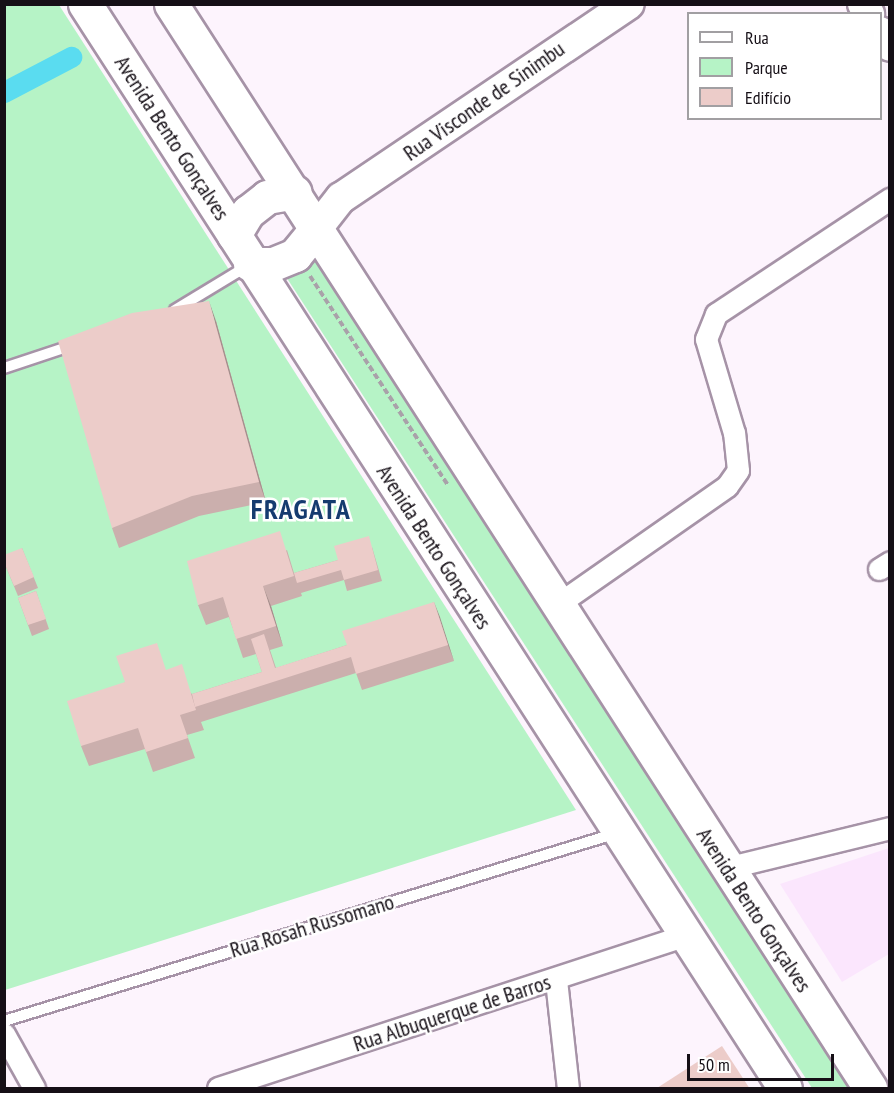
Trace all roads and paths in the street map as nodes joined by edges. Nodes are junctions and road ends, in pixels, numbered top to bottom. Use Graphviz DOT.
graph roads {
  1 [pos="85,4"];
  2 [pos="171,4"];
  3 [pos="629,4"];
  4 [pos="295,192"];
  5 [pos="341,198"];
  6 [pos="890,199"];
  7 [pos="318,227"];
  8 [pos="234,235"];
  9 [pos="250,264"];
  10 [pos="158,317"];
  11 [pos="81,342"];
  12 [pos="4,368"];
  13 [pos="558,603"];
  14 [pos="890,828"];
  15 [pos="620,832"];
  16 [pos="726,868"];
  17 [pos="686,935"];
  18 [pos="556,980"];
  19 [pos="4,1020"];
  20 [pos="4,1034"];
  21 [pos="34,1089"];
  22 [pos="218,1089"];
  23 [pos="568,1089"];
  24 [pos="784,1089"];
  25 [pos="870,1089"];
  1 -- 8 [label="main road, Avenida Bento Gonçalves"];
  2 -- 4 [label="main road, Avenida Bento Gonçalves"];
  3 -- 5 [label="street, Rua Visconde de Sinimbu"];
  4 -- 5 [label="street"];
  4 -- 7 [label="main road, Avenida Bento Gonçalves"];
  4 -- 8 [label="main road"];
  5 -- 7 [label="street, Rua Visconde de Sinimbu"];
  6 -- 13 [label="street"];
  7 -- 9 [label="main road"];
  7 -- 13 [label="main road, Avenida Bento Gonçalves"];
  8 -- 9 [label="main road, Avenida Bento Gonçalves"];
  9 -- 10 [label="lane"];
  9 -- 15 [label="main road, Avenida Bento Gonçalves"];
  11 -- 12 [label="lane"];
  13 -- 16 [label="main road, Avenida Bento Gonçalves"];
  14 -- 16 [label="street"];
  15 -- 17 [label="main road, Avenida Bento Gonçalves"];
  15 -- 19 [label="lane, Rua Rosah Russomano"];
  16 -- 25 [label="main road, Avenida Bento Gonçalves"];
  17 -- 18 [label="street, Rua Albuquerque de Barros"];
  17 -- 24 [label="main road, Avenida Bento Gonçalves"];
  18 -- 22 [label="street, Rua Albuquerque de Barros"];
  18 -- 23 [label="street"];
  20 -- 21 [label="street"];
}
